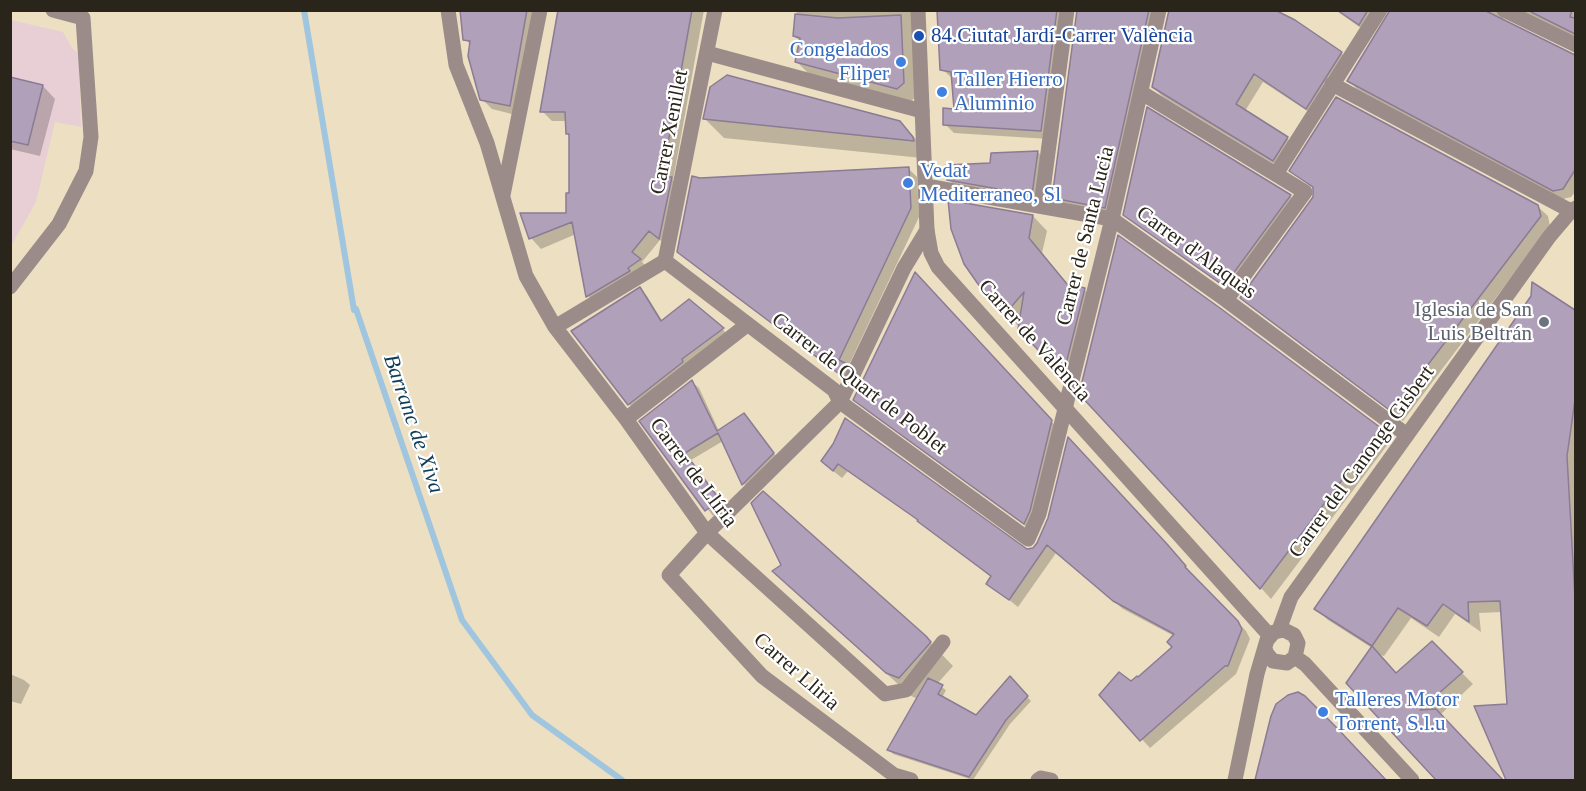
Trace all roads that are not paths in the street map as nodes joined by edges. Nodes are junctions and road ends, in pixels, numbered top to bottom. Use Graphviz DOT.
graph roads {
  1 [pos="53,10"];
  2 [pos="448,10"];
  3 [pos="540,10"];
  4 [pos="715,10"];
  5 [pos="918,10"];
  6 [pos="1067,10"];
  7 [pos="1159,10"];
  8 [pos="1380,10"];
  9 [pos="1514,13"];
  10 [pos="1575,45"];
  11 [pos="707,53"];
  12 [pos="1332,84"];
  13 [pos="1142,93"];
  14 [pos="922,111"];
  15 [pos="1276,174"];
  16 [pos="926,186"];
  17 [pos="503,195"];
  18 [pos="1041,205"];
  19 [pos="1574,211"];
  20 [pos="1112,219"];
  21 [pos="927,230"];
  22 [pos="665,261"];
  23 [pos="10,287"];
  24 [pos="1226,300"];
  25 [pos="748,324"];
  26 [pos="555,327"];
  27 [pos="840,402"];
  28 [pos="1065,407"];
  29 [pos="626,419"];
  30 [pos="1407,435"];
  31 [pos="707,533"];
  32 [pos="1028,539"];
  33 [pos="1271,638"];
  34 [pos="943,642"];
  35 [pos="1295,657"];
  36 [pos="911,780"];
  37 [pos="1038,780"];
  38 [pos="1051,780"];
  39 [pos="1235,780"];
  40 [pos="1412,780"];
  1 -- 23 [label="street"];
  2 -- 17 [label="street, Carrer de Llíria"];
  3 -- 17 [label="street"];
  4 -- 11 [label="street, Carrer Xenillet"];
  5 -- 14 [label="street, Carrer de València"];
  6 -- 18 [label="street"];
  7 -- 13 [label="street, Carrer de Santa Lucia"];
  8 -- 12 [label="street"];
  9 -- 10 [label="street"];
  11 -- 14 [label="street"];
  11 -- 22 [label="street, Carrer Xenillet"];
  12 -- 15 [label="street"];
  12 -- 19 [label="street"];
  13 -- 15 [label="street"];
  13 -- 20 [label="street, Carrer de Santa Lucia"];
  14 -- 16 [label="street, Carrer de València"];
  15 -- 24 [label="street"];
  16 -- 18 [label="street, Carrer d'Alaquàs"];
  16 -- 21 [label="street, Carrer de València"];
  17 -- 26 [label="street, Carrer de Llíria"];
  18 -- 20 [label="street, Carrer d'Alaquàs"];
  19 -- 30 [label="street, Carrer del Canonge Gisbert"];
  20 -- 24 [label="street, Carrer d'Alaquàs"];
  20 -- 28 [label="street, Carrer de Santa Lucia"];
  21 -- 27 [label="street"];
  21 -- 28 [label="street, Carrer de València"];
  22 -- 25 [label="street, Carrer de Quart de Poblet"];
  22 -- 26 [label="street"];
  24 -- 30 [label="street, Carrer d'Alaquàs"];
  25 -- 27 [label="street, Carrer de Quart de Poblet"];
  25 -- 29 [label="street"];
  26 -- 29 [label="street, Carrer de Llíria"];
  27 -- 31 [label="street"];
  27 -- 32 [label="street, Carrer de Quart de Poblet"];
  28 -- 32 [label="street, Carrer de Santa Lucia"];
  28 -- 33 [label="street, Carrer de València"];
  29 -- 31 [label="street, Carrer de Llíria"];
  30 -- 33 [label="street, Carrer del Canonge Gisbert"];
  31 -- 34 [label="street, Carrer de Llíria"];
  31 -- 36 [label="street, Carrer Lliria"];
  33 -- 35 [label="street"];
  33 -- 35 [label="street"];
  33 -- 39 [label="street, Carrer del Canonge Gisbert"];
  35 -- 40 [label="street"];
  37 -- 38 [label="street"];
}
